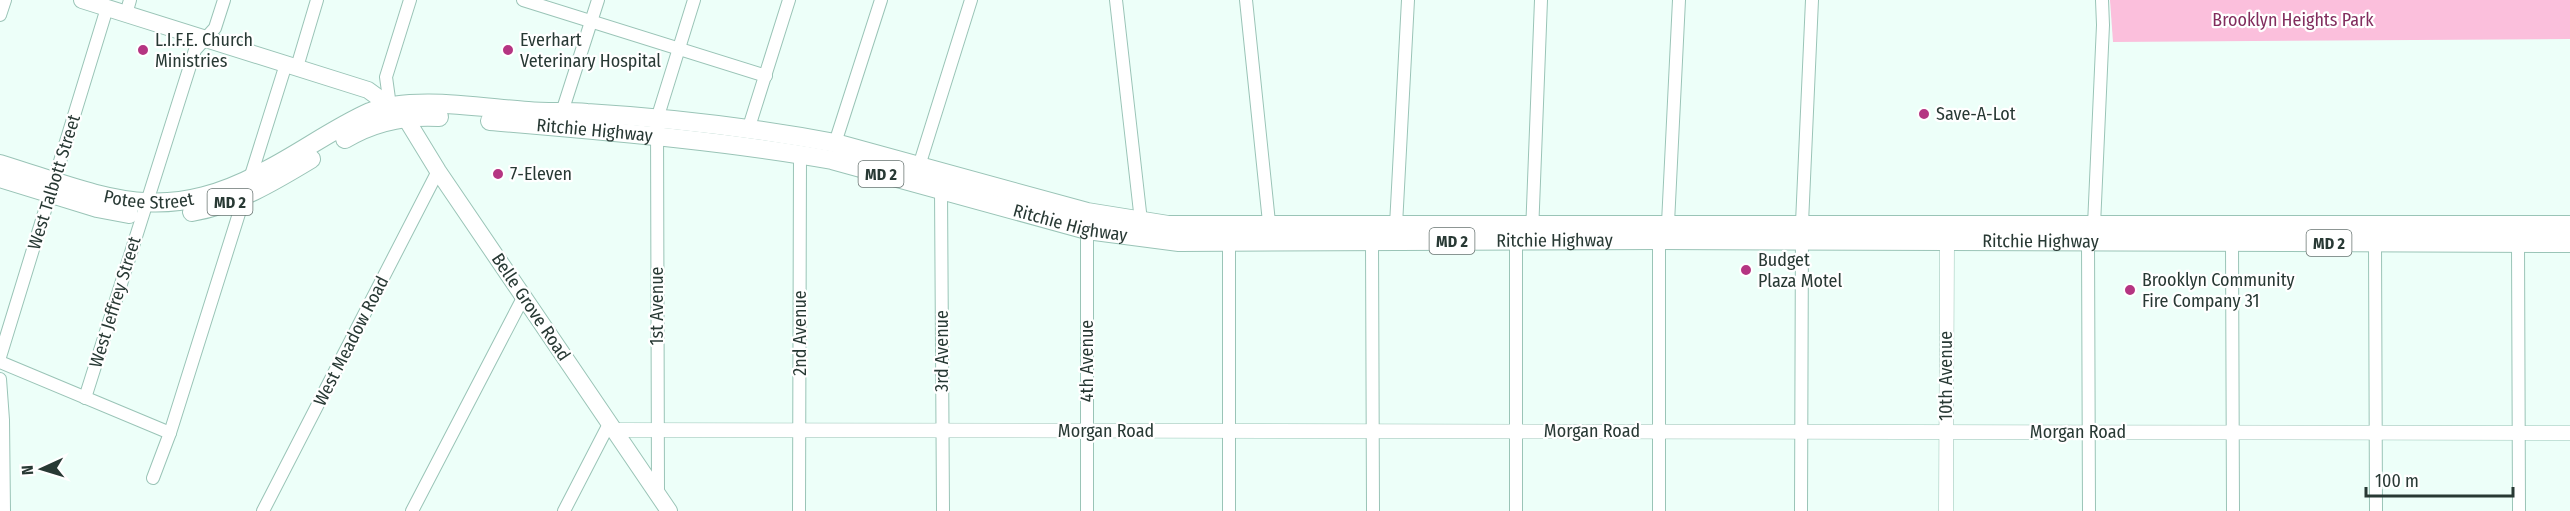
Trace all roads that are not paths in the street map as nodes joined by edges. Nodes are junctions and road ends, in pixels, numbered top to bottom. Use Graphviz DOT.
graph roads {
  1 [pos="5,0"];
  2 [pos="82,0"];
  3 [pos="224,0"];
  4 [pos="317,0"];
  5 [pos="410,0"];
  6 [pos="523,0"];
  7 [pos="598,0"];
  8 [pos="694,0"];
  9 [pos="789,0"];
  10 [pos="881,0"];
  11 [pos="971,0"];
  12 [pos="1116,0"];
  13 [pos="1246,0"];
  14 [pos="1408,0"];
  15 [pos="1541,0"];
  16 [pos="1678,0"];
  17 [pos="1812,0"];
  18 [pos="2102,0"];
  19 [pos="128,7"];
  20 [pos="107,8"];
  21 [pos="0,15"];
  22 [pos="591,21"];
  23 [pos="205,38"];
  24 [pos="679,49"];
  25 [pos="291,65"];
  26 [pos="766,76"];
  27 [pos="398,111"];
  28 [pos="562,112"];
  29 [pos="373,125"];
  30 [pos="657,128"];
  31 [pos="748,130"];
  32 [pos="835,143"];
  33 [pos="800,154"];
  34 [pos="0,164"];
  35 [pos="919,166"];
  36 [pos="438,171"];
  37 [pos="0,178"];
  38 [pos="52,187"];
  39 [pos="247,188"];
  40 [pos="941,190"];
  41 [pos="144,210"];
  42 [pos="1087,221"];
  43 [pos="1141,221"];
  44 [pos="1668,223"];
  45 [pos="1396,225"];
  46 [pos="2570,225"];
  47 [pos="1524,232"];
  48 [pos="1802,232"];
  49 [pos="2091,233"];
  50 [pos="1270,234"];
  51 [pos="1659,240"];
  52 [pos="1947,241"];
  53 [pos="1372,242"];
  54 [pos="1229,243"];
  55 [pos="2232,243"];
  56 [pos="2375,243"];
  57 [pos="2518,243"];
  58 [pos="2570,243"];
  59 [pos="524,296"];
  60 [pos="0,357"];
  61 [pos="0,362"];
  62 [pos="0,379"];
  63 [pos="85,398"];
  64 [pos="611,427"];
  65 [pos="657,430"];
  66 [pos="799,430"];
  67 [pos="943,431"];
  68 [pos="1087,431"];
  69 [pos="1229,431"];
  70 [pos="1373,431"];
  71 [pos="1516,431"];
  72 [pos="1659,431"];
  73 [pos="1801,432"];
  74 [pos="1946,432"];
  75 [pos="2089,432"];
  76 [pos="2233,432"];
  77 [pos="2376,432"];
  78 [pos="170,433"];
  79 [pos="2519,433"];
  80 [pos="2570,433"];
  81 [pos="153,478"];
  82 [pos="657,494"];
  83 [pos="4,511"];
  84 [pos="263,511"];
  85 [pos="412,511"];
  86 [pos="564,511"];
  87 [pos="669,511"];
  88 [pos="800,511"];
  89 [pos="943,511"];
  90 [pos="1087,511"];
  91 [pos="1229,511"];
  92 [pos="1373,511"];
  93 [pos="1516,511"];
  94 [pos="1659,511"];
  95 [pos="1801,511"];
  96 [pos="1946,511"];
  97 [pos="2089,511"];
  98 [pos="2233,511"];
  99 [pos="2376,511"];
  100 [pos="2519,511"];
  1 -- 21 [label="street"];
  2 -- 20 [label="main road"];
  3 -- 23 [label="street, West Jeffrey Street"];
  4 -- 25 [label="street"];
  5 -- 27 [label="street"];
  6 -- 22 [label="street"];
  7 -- 22 [label="street"];
  8 -- 24 [label="street, 1st Avenue"];
  9 -- 26 [label="street"];
  10 -- 32 [label="street"];
  11 -- 35 [label="street"];
  12 -- 43 [label="street"];
  13 -- 50 [label="street"];
  14 -- 45 [label="street"];
  15 -- 47 [label="street"];
  16 -- 44 [label="street"];
  17 -- 48 [label="street"];
  18 -- 49 [label="street"];
  19 -- 20 [label="main road"];
  19 -- 23 [label="main road"];
  20 -- 38 [label="street, West Talbott Street"];
  22 -- 24 [label="street"];
  22 -- 28 [label="street"];
  23 -- 25 [label="main road"];
  23 -- 41 [label="street, West Jeffrey Street"];
  24 -- 26 [label="street"];
  24 -- 30 [label="street, 1st Avenue"];
  25 -- 27 [label="main road"];
  25 -- 39 [label="street"];
  26 -- 31 [label="street"];
  27 -- 28 [label="main road, Ritchie Highway / MD 2"];
  27 -- 29 [label="main road, Ritchie Highway / MD 2"];
  27 -- 30 [label="main road, Ritchie Highway / MD 2"];
  27 -- 36 [label="main road, Belle Grove Road"];
  27 -- 39 [label="main road, Potee Street / MD 2"];
  28 -- 30 [label="main road, Ritchie Highway / MD 2"];
  29 -- 39 [label="main road, Potee Street / MD 2"];
  30 -- 31 [label="main road, Ritchie Highway / MD 2"];
  30 -- 33 [label="main road, Ritchie Highway / MD 2"];
  30 -- 65 [label="street, 1st Avenue"];
  31 -- 32 [label="main road, Ritchie Highway / MD 2"];
  32 -- 35 [label="main road, Ritchie Highway / MD 2"];
  33 -- 40 [label="main road, Ritchie Highway / MD 2"];
  33 -- 66 [label="street, 2nd Avenue"];
  34 -- 38 [label="main road, Potee Street / MD 2"];
  35 -- 42 [label="main road, Ritchie Highway / MD 2"];
  36 -- 59 [label="main road, Belle Grove Road"];
  36 -- 84 [label="street, West Meadow Road"];
  37 -- 38 [label="main road, Potee Street / MD 2"];
  38 -- 41 [label="main road, Potee Street / MD 2"];
  38 -- 60 [label="street, West Talbott Street"];
  39 -- 41 [label="main road, Potee Street / MD 2"];
  39 -- 78 [label="street"];
  40 -- 42 [label="main road, Ritchie Highway / MD 2"];
  40 -- 67 [label="street, 3rd Avenue"];
  41 -- 63 [label="street, West Jeffrey Street"];
  42 -- 43 [label="main road, Ritchie Highway / MD 2"];
  42 -- 54 [label="main road, Ritchie Highway / MD 2"];
  42 -- 68 [label="street, 4th Avenue"];
  43 -- 50 [label="main road, Ritchie Highway / MD 2"];
  44 -- 47 [label="main road, Ritchie Highway / MD 2"];
  44 -- 48 [label="main road, Ritchie Highway / MD 2"];
  44 -- 51 [label="street"];
  45 -- 47 [label="main road, Ritchie Highway / MD 2"];
  45 -- 50 [label="main road, Ritchie Highway / MD 2"];
  46 -- 49 [label="main road, Ritchie Highway / MD 2"];
  47 -- 51 [label="main road, Ritchie Highway / MD 2"];
  47 -- 53 [label="main road, Ritchie Highway / MD 2"];
  47 -- 71 [label="street"];
  48 -- 49 [label="main road, Ritchie Highway / MD 2"];
  48 -- 51 [label="main road, Ritchie Highway / MD 2"];
  48 -- 52 [label="main road, Ritchie Highway / MD 2"];
  48 -- 73 [label="street"];
  49 -- 52 [label="main road, Ritchie Highway / MD 2"];
  49 -- 55 [label="main road, Ritchie Highway / MD 2"];
  49 -- 75 [label="street"];
  50 -- 53 [label="main road, Ritchie Highway / MD 2"];
  50 -- 54 [label="main road, Ritchie Highway / MD 2"];
  51 -- 72 [label="street"];
  52 -- 74 [label="street, 10th Avenue"];
  53 -- 70 [label="street"];
  54 -- 69 [label="street"];
  55 -- 56 [label="main road, Ritchie Highway / MD 2"];
  55 -- 76 [label="street"];
  56 -- 57 [label="main road, Ritchie Highway / MD 2"];
  56 -- 77 [label="street"];
  57 -- 58 [label="main road, Ritchie Highway / MD 2"];
  57 -- 79 [label="street"];
  59 -- 64 [label="main road, Belle Grove Road"];
  59 -- 85 [label="street"];
  61 -- 63 [label="street"];
  62 -- 83 [label="street"];
  63 -- 78 [label="street"];
  64 -- 65 [label="street, Morgan Road"];
  64 -- 82 [label="main road, Belle Grove Road"];
  64 -- 86 [label="street"];
  65 -- 66 [label="street, Morgan Road"];
  65 -- 82 [label="street, 1st Avenue"];
  66 -- 67 [label="street, Morgan Road"];
  66 -- 88 [label="street, 2nd Avenue"];
  67 -- 68 [label="street, Morgan Road"];
  67 -- 89 [label="street, 3rd Avenue"];
  68 -- 69 [label="street, Morgan Road"];
  68 -- 90 [label="street, 4th Avenue"];
  69 -- 70 [label="street, Morgan Road"];
  69 -- 91 [label="street"];
  70 -- 71 [label="street, Morgan Road"];
  70 -- 92 [label="street"];
  71 -- 72 [label="street, Morgan Road"];
  71 -- 93 [label="street"];
  72 -- 73 [label="street, Morgan Road"];
  72 -- 94 [label="street"];
  73 -- 74 [label="street, Morgan Road"];
  73 -- 95 [label="street"];
  74 -- 75 [label="street, Morgan Road"];
  74 -- 96 [label="street, 10th Avenue"];
  75 -- 76 [label="street, Morgan Road"];
  75 -- 97 [label="street"];
  76 -- 77 [label="street, Morgan Road"];
  76 -- 98 [label="street"];
  77 -- 79 [label="street, Morgan Road"];
  77 -- 99 [label="street"];
  78 -- 81 [label="street"];
  79 -- 80 [label="street, Morgan Road"];
  79 -- 100 [label="street"];
  82 -- 87 [label="main road, Belle Grove Road"];
}
